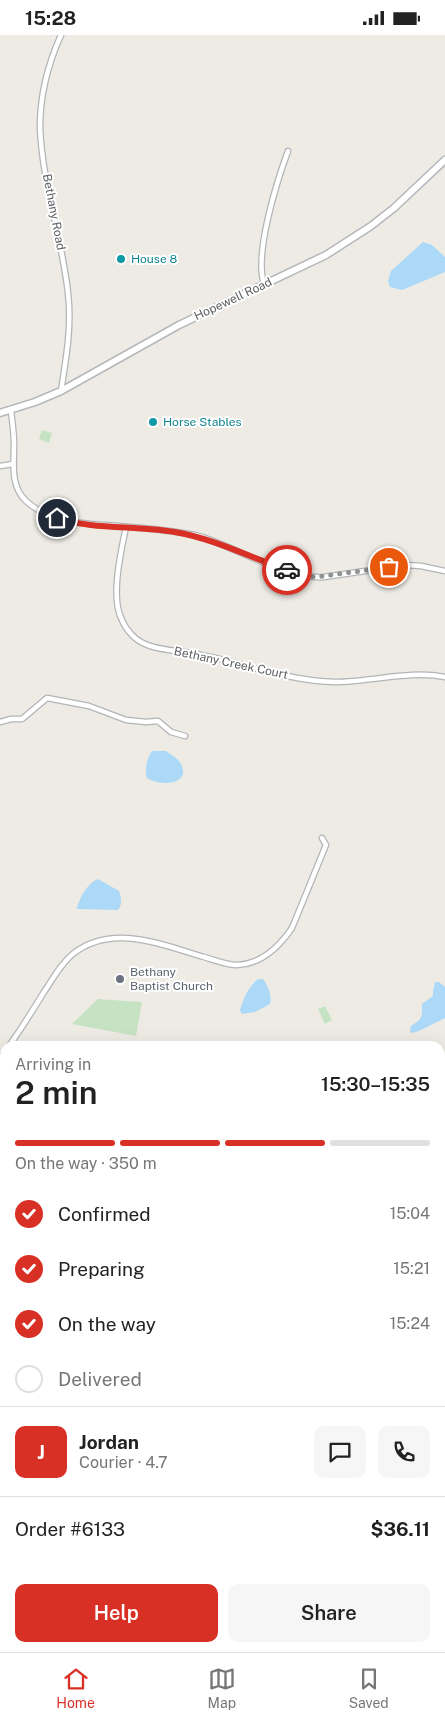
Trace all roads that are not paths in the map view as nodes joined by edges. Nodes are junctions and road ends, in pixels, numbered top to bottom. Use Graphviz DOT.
graph roads {
  1 [pos="61,35"];
  2 [pos="288,151"];
  3 [pos="445,160"];
  4 [pos="264,284"];
  5 [pos="61,391"];
  6 [pos="4,411"];
  7 [pos="13,464"];
  8 [pos="0,466"];
  9 [pos="126,527"];
  10 [pos="445,571"];
  11 [pos="445,677"];
  12 [pos="0,722"];
  13 [pos="185,736"];
  14 [pos="322,838"];
  15 [pos="12,1041"];
  1 -- 5 [label="street, Bethany Road"];
  2 -- 4 [label="street"];
  3 -- 4 [label="street, Hopewell Road"];
  4 -- 5 [label="street, Hopewell Road"];
  5 -- 6 [label="street, Hopewell Road"];
  6 -- 7 [label="street"];
  7 -- 8 [label="street"];
  7 -- 9 [label="street"];
  9 -- 10 [label="street"];
  9 -- 11 [label="street, Bethany Creek Court"];
  12 -- 13 [label="street"];
  14 -- 15 [label="street"];
}
